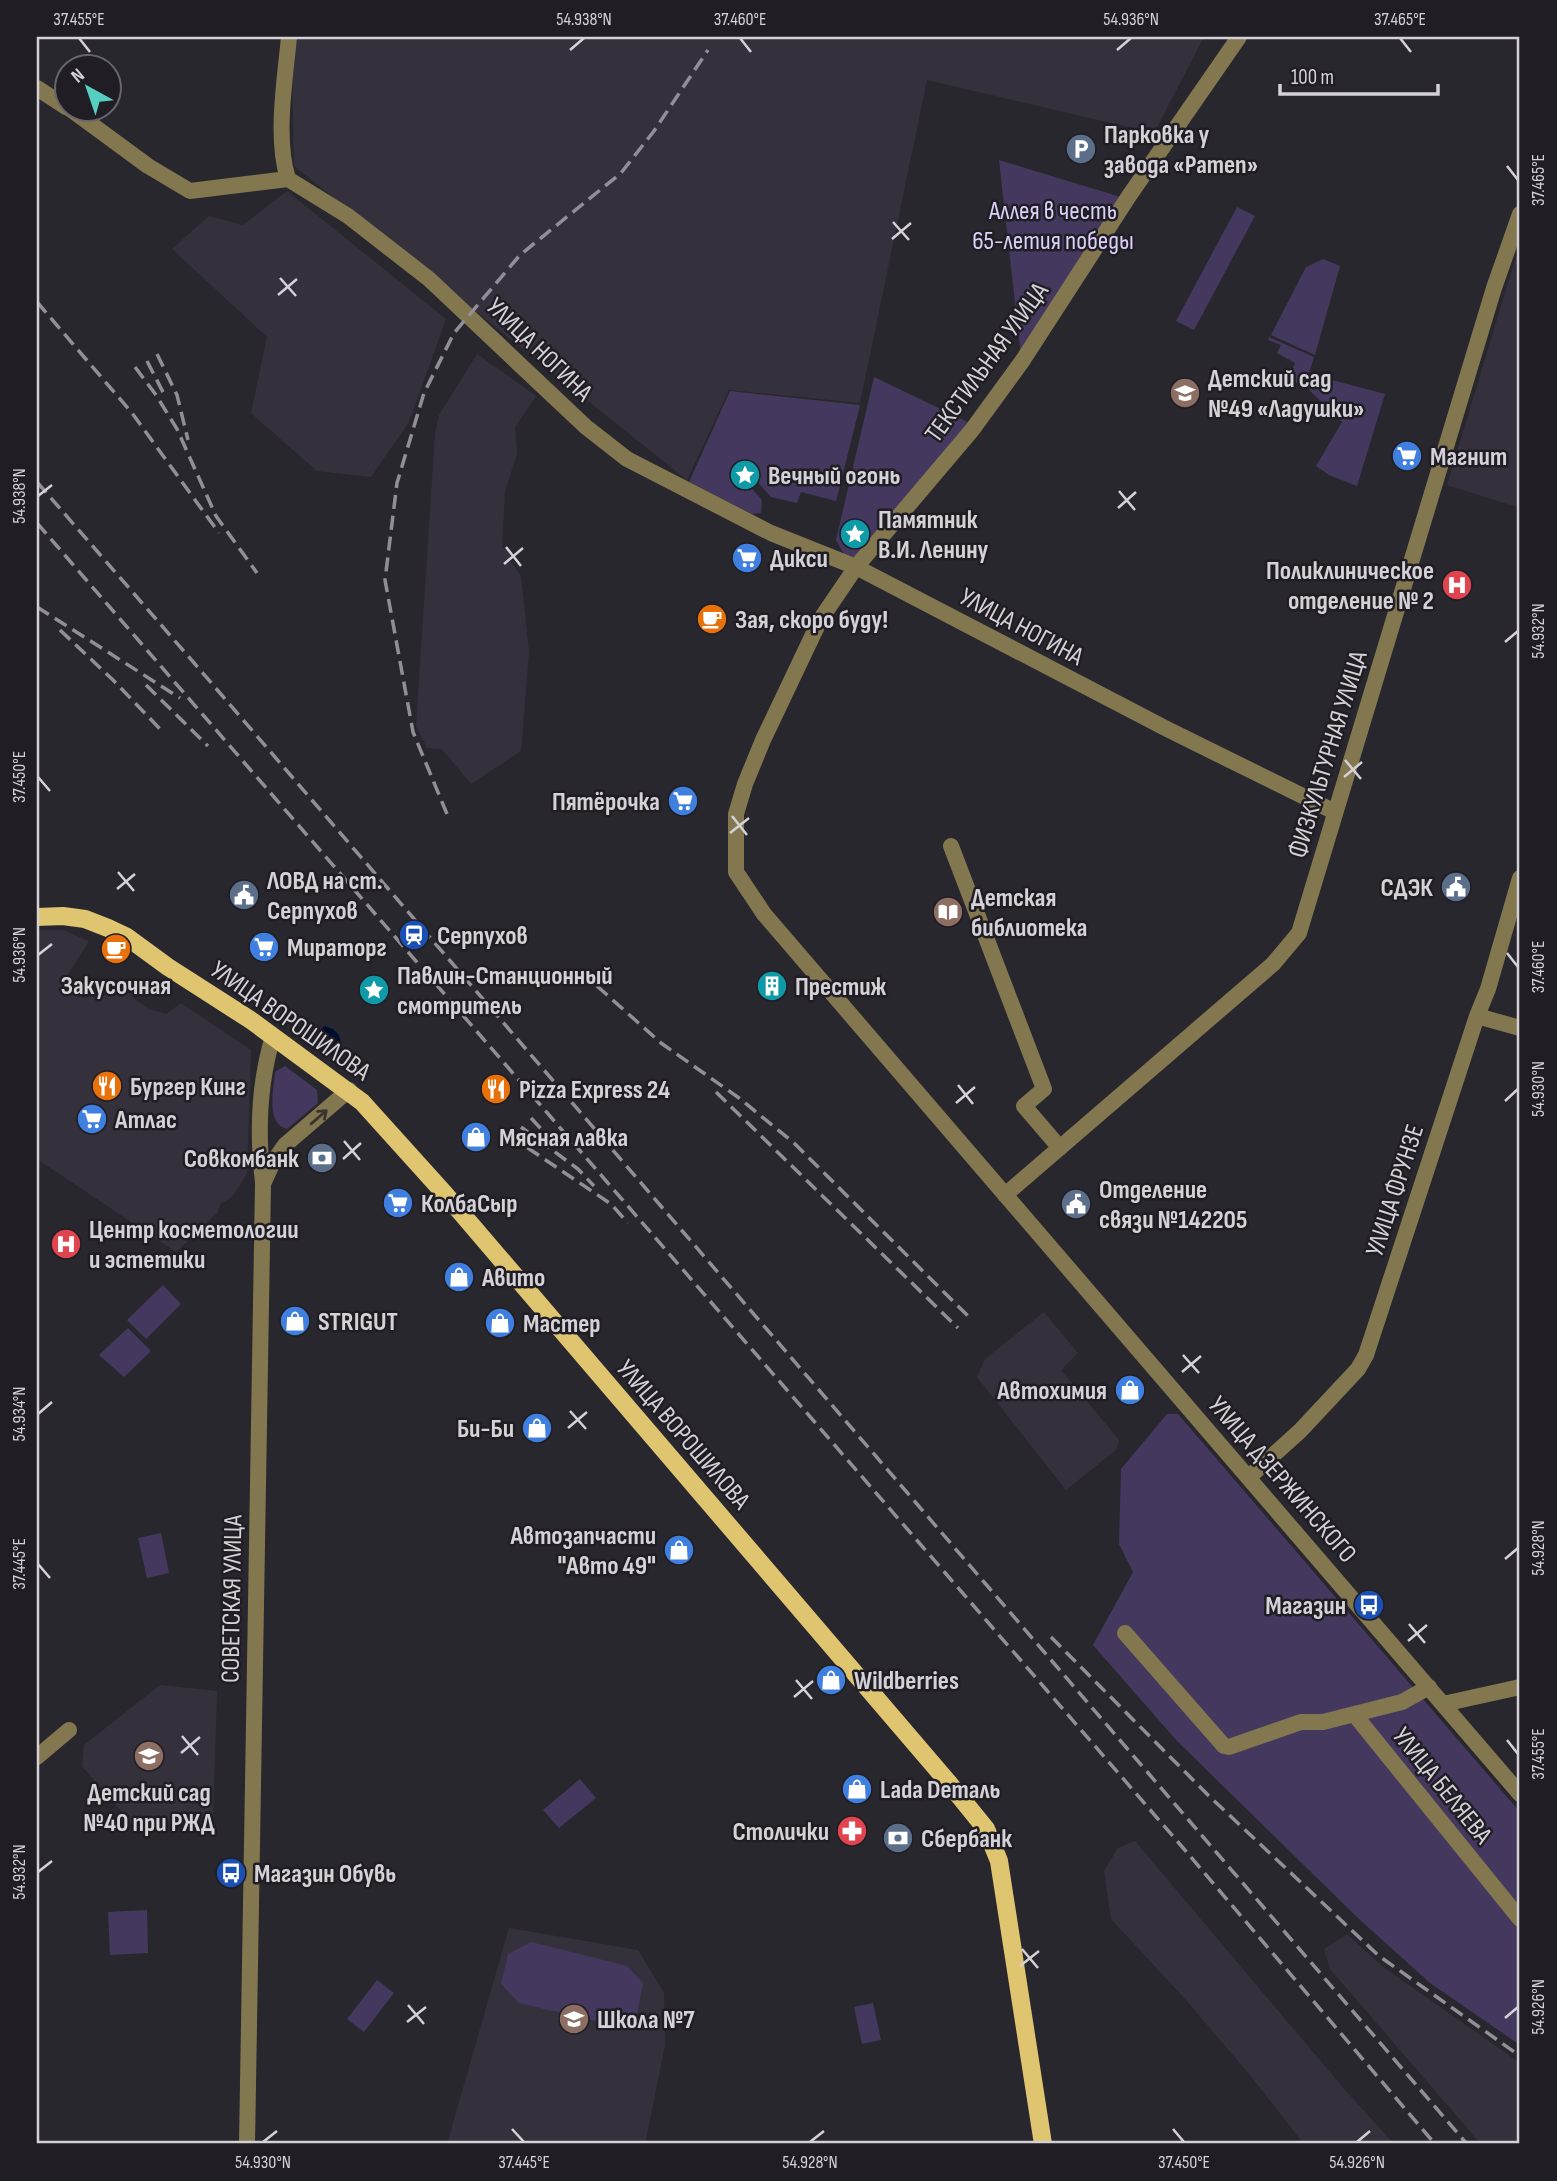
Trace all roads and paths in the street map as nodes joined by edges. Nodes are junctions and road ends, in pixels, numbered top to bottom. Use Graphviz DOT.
graph roads {
  1 [pos="289,37"];
  2 [pos="1239,37"];
  3 [pos="37,88"];
  4 [pos="52,98"];
  5 [pos="87,122"];
  6 [pos="288,180"];
  7 [pos="1520,214"];
  8 [pos="856,567"];
  9 [pos="1335,813"];
  10 [pos="951,846"];
  11 [pos="1520,878"];
  12 [pos="37,917"];
  13 [pos="1477,1016"];
  14 [pos="1520,1028"];
  15 [pos="273,1036"];
  16 [pos="349,1090"];
  17 [pos="260,1108"];
  18 [pos="298,1135"];
  19 [pos="1060,1148"];
  20 [pos="263,1184"];
  21 [pos="1005,1195"];
  22 [pos="1249,1477"];
  23 [pos="1125,1633"];
  24 [pos="1429,1687"];
  25 [pos="1520,1687"];
  26 [pos="1443,1704"];
  27 [pos="1354,1714"];
  28 [pos="69,1730"];
  29 [pos="37,1757"];
  30 [pos="1520,1794"];
  31 [pos="1520,1919"];
  32 [pos="247,2144"];
  33 [pos="1043,2144"];
  1 -- 6 [label="street"];
  2 -- 8 [label="street, ТЕКСТИЛЬНАЯ УЛИЦА"];
  3 -- 4 [label="street"];
  5 -- 6 [label="street"];
  6 -- 8 [label="street, УЛИЦА НОГИНА"];
  7 -- 9 [label="street, ФИЗКУЛЬТУРНАЯ УЛИЦА"];
  8 -- 9 [label="street, УЛИЦА НОГИНА"];
  8 -- 21 [label="street, УЛИЦА ДЗЕРЖИНСКОГО"];
  9 -- 19 [label="street, ФИЗКУЛЬТУРНАЯ УЛИЦА"];
  10 -- 19 [label="street"];
  11 -- 13 [label="street, УЛИЦА ФРУНЗЕ"];
  12 -- 15 [label="main road, УЛИЦА ВОРОШИЛОВА"];
  13 -- 14 [label="street"];
  13 -- 22 [label="street, УЛИЦА ФРУНЗЕ"];
  15 -- 16 [label="main road, УЛИЦА ВОРОШИЛОВА"];
  15 -- 17 [label="street"];
  18 -- 16 [label="street, СОВЕТСКАЯ УЛИЦА, one-way"];
  16 -- 33 [label="main road, УЛИЦА ВОРОШИЛОВА"];
  17 -- 18 [label="street"];
  17 -- 20 [label="street"];
  18 -- 20 [label="street, СОВЕТСКАЯ УЛИЦА"];
  19 -- 21 [label="street, ФИЗКУЛЬТУРНАЯ УЛИЦА"];
  20 -- 32 [label="street, СОВЕТСКАЯ УЛИЦА"];
  21 -- 22 [label="street, УЛИЦА ДЗЕРЖИНСКОГО"];
  22 -- 24 [label="street, УЛИЦА ДЗЕРЖИНСКОГО"];
  23 -- 27 [label="street"];
  24 -- 26 [label="street, УЛИЦА ДЗЕРЖИНСКОГО"];
  24 -- 27 [label="street"];
  25 -- 26 [label="street"];
  26 -- 30 [label="street, УЛИЦА ДЗЕРЖИНСКОГО"];
  27 -- 31 [label="street, УЛИЦА БЕЛЯЕВА"];
  28 -- 29 [label="street"];
}
